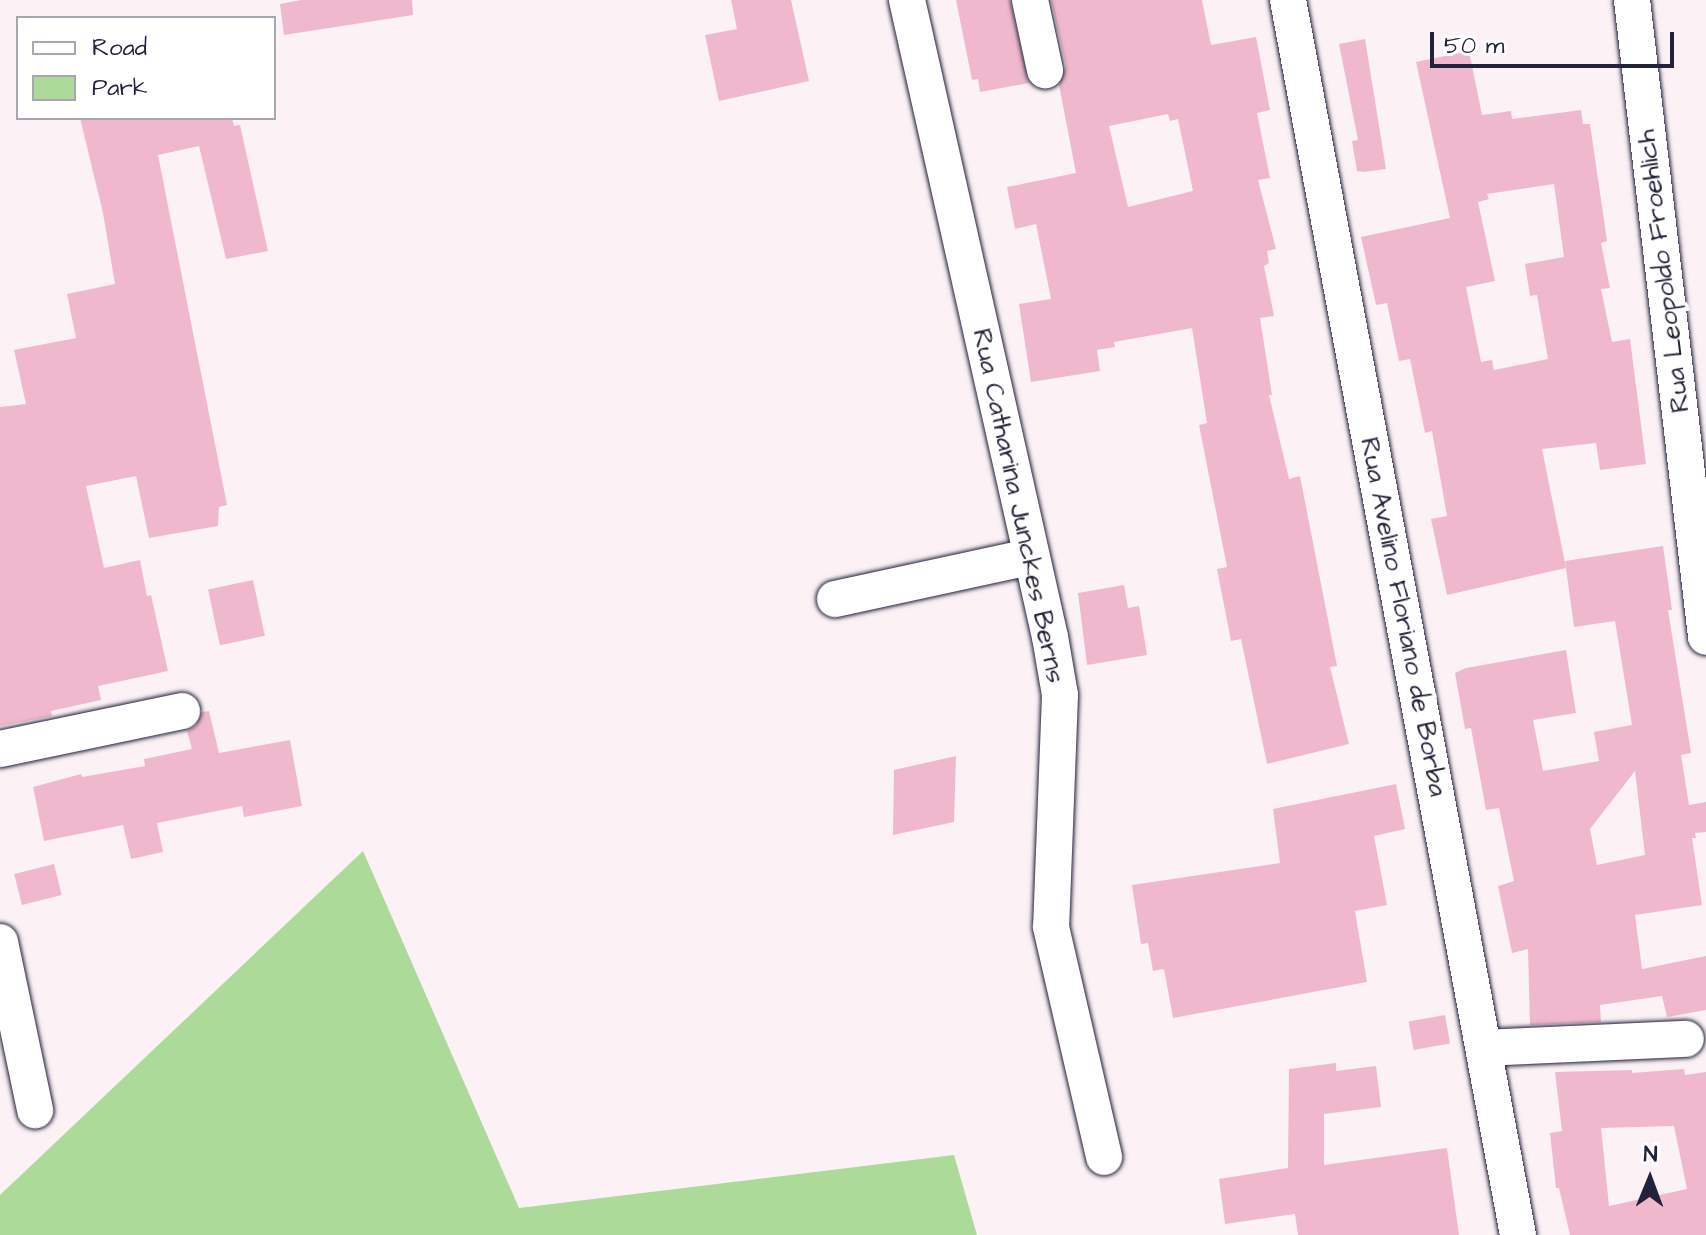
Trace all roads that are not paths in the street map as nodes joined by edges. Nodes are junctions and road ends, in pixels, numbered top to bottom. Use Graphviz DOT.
graph roads {
  1 [pos="907,0"];
  2 [pos="1030,0"];
  3 [pos="1288,0"];
  4 [pos="1632,0"];
  5 [pos="1045,70"];
  6 [pos="1030,557"];
  7 [pos="835,599"];
  8 [pos="1706,637"];
  9 [pos="182,711"];
  10 [pos="0,749"];
  11 [pos="0,942"];
  12 [pos="1686,1039"];
  13 [pos="1484,1048"];
  14 [pos="35,1110"];
  15 [pos="1104,1157"];
  16 [pos="1518,1235"];
  1 -- 6 [label="street, Rua Catharina Junckes Berns"];
  2 -- 5 [label="street"];
  3 -- 13 [label="street, Rua Avelino Floriano de Borba"];
  4 -- 8 [label="street, Rua Leopoldo Froehlich"];
  6 -- 7 [label="street"];
  6 -- 15 [label="street, Rua Catharina Junckes Berns"];
  9 -- 10 [label="street"];
  11 -- 14 [label="street"];
  12 -- 13 [label="street"];
  13 -- 16 [label="street, Rua Avelino Floriano de Borba"];
}
